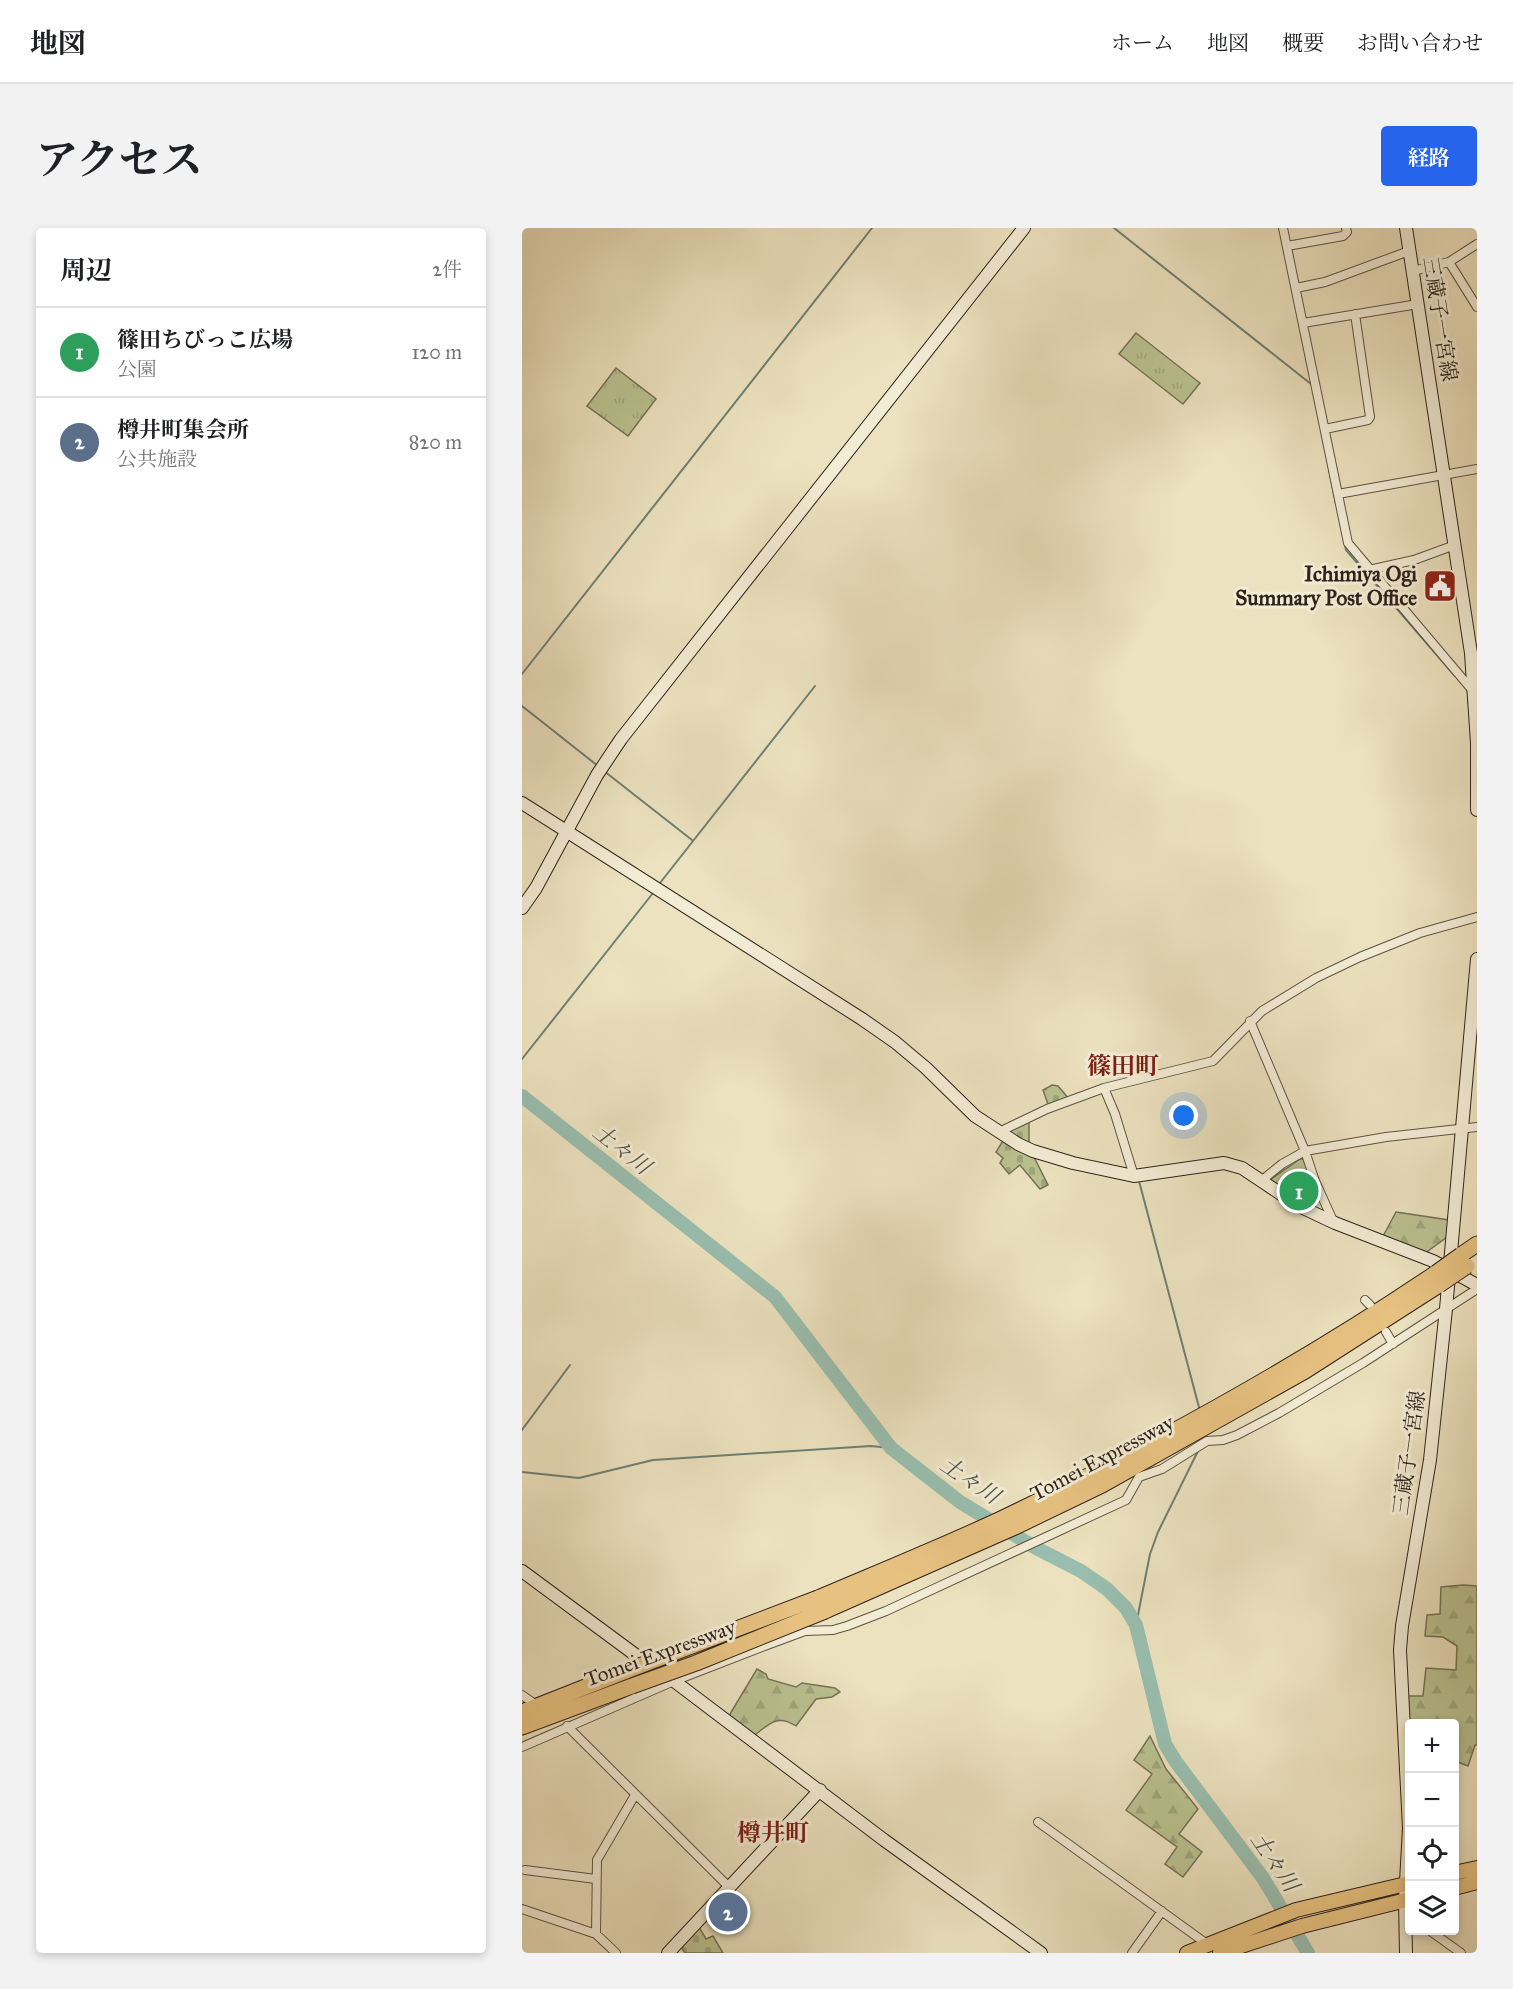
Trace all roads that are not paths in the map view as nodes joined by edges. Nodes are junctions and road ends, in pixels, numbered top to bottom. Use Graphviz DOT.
graph roads {
  1 [pos="1024,228"];
  2 [pos="1283,228"];
  3 [pos="1346,228"];
  4 [pos="1406,228"];
  5 [pos="1477,244"];
  6 [pos="1287,246"];
  7 [pos="1410,251"];
  8 [pos="1449,262"];
  9 [pos="1413,271"];
  10 [pos="1296,288"];
  11 [pos="1418,304"];
  12 [pos="1477,307"];
  13 [pos="1355,314"];
  14 [pos="1303,323"];
  15 [pos="1325,429"];
  16 [pos="1477,469"];
  17 [pos="1444,475"];
  18 [pos="1338,494"];
  19 [pos="1455,544"];
  20 [pos="1369,570"];
  21 [pos="1473,640"];
  22 [pos="1473,691"];
  23 [pos="1476,730"];
  24 [pos="1477,785"];
  25 [pos="522,803"];
  26 [pos="1477,805"];
  27 [pos="1477,810"];
  28 [pos="567,831"];
  29 [pos="522,908"];
  30 [pos="1477,917"];
  31 [pos="1477,959"];
  32 [pos="1476,974"];
  33 [pos="1250,1021"];
  34 [pos="1104,1088"];
  35 [pos="1477,1127"];
  36 [pos="1462,1129"];
  37 [pos="999,1132"];
  38 [pos="1305,1151"];
  39 [pos="1134,1176"];
  40 [pos="1261,1181"];
  41 [pos="1335,1223"];
  42 [pos="1477,1244"];
  43 [pos="1468,1260"];
  44 [pos="1441,1276"];
  45 [pos="1477,1287"];
  46 [pos="1446,1309"];
  47 [pos="1386,1332"];
  48 [pos="1393,1344"];
  49 [pos="1126,1463"];
  50 [pos="1000,1527"];
  51 [pos="522,1571"];
  52 [pos="821,1604"];
  53 [pos="629,1678"];
  54 [pos="674,1681"];
  55 [pos="522,1695"];
  56 [pos="527,1707"];
  57 [pos="566,1726"];
  58 [pos="522,1727"];
  59 [pos="522,1747"];
  60 [pos="819,1790"];
  61 [pos="635,1794"];
  62 [pos="1038,1822"];
  63 [pos="1477,1868"];
  64 [pos="525,1870"];
  65 [pos="1459,1872"];
  66 [pos="596,1879"];
  67 [pos="1408,1881"];
  68 [pos="1477,1882"];
  69 [pos="1405,1884"];
  70 [pos="729,1887"];
  71 [pos="1459,1887"];
  72 [pos="1405,1907"];
  73 [pos="522,1909"];
  74 [pos="1162,1911"];
  75 [pos="596,1934"];
  76 [pos="1406,1935"];
  77 [pos="1436,1935"];
  78 [pos="1207,1944"];
  79 [pos="616,1953"];
  80 [pos="668,1953"];
  81 [pos="1041,1953"];
  82 [pos="1132,1953"];
  83 [pos="1187,1953"];
  84 [pos="1220,1953"];
  85 [pos="1406,1953"];
  86 [pos="1461,1953"];
  1 -- 28 [label="street"];
  2 -- 6 [label="street"];
  3 -- 6 [label="street"];
  4 -- 7 [label="street, 三蔵子一宮線"];
  5 -- 8 [label="street"];
  6 -- 10 [label="street"];
  7 -- 9 [label="street, 三蔵子一宮線"];
  7 -- 10 [label="street"];
  8 -- 9 [label="street"];
  8 -- 12 [label="street"];
  9 -- 11 [label="street, 三蔵子一宮線"];
  10 -- 14 [label="street"];
  11 -- 13 [label="street"];
  11 -- 17 [label="street, 三蔵子一宮線"];
  13 -- 14 [label="street"];
  13 -- 15 [label="street"];
  14 -- 15 [label="street"];
  15 -- 18 [label="street"];
  16 -- 17 [label="street"];
  17 -- 18 [label="street"];
  17 -- 19 [label="street, 三蔵子一宮線"];
  18 -- 20 [label="street"];
  19 -- 20 [label="street"];
  19 -- 21 [label="street, 三蔵子一宮線"];
  20 -- 22 [label="street"];
  21 -- 22 [label="street, 三蔵子一宮線"];
  22 -- 23 [label="street, 三蔵子一宮線"];
  23 -- 24 [label="street, 三蔵子一宮線"];
  24 -- 26 [label="street, 三蔵子一宮線"];
  25 -- 28 [label="street"];
  26 -- 27 [label="street, 三蔵子一宮線"];
  28 -- 29 [label="street"];
  28 -- 37 [label="street"];
  30 -- 33 [label="street"];
  31 -- 32 [label="street, 三蔵子一宮線"];
  32 -- 36 [label="street, 三蔵子一宮線"];
  33 -- 34 [label="street"];
  33 -- 38 [label="street"];
  34 -- 37 [label="street"];
  34 -- 39 [label="street"];
  35 -- 36 [label="street"];
  36 -- 38 [label="street"];
  36 -- 44 [label="street, 三蔵子一宮線"];
  37 -- 39 [label="street"];
  38 -- 40 [label="street"];
  38 -- 41 [label="street"];
  39 -- 40 [label="street"];
  40 -- 41 [label="street"];
  41 -- 44 [label="street"];
  42 -- 43 [label="highway, Tomei Expressway"];
  43 -- 44 [label="highway, Tomei Expressway, bridge"];
  44 -- 45 [label="street"];
  44 -- 46 [label="street, 三蔵子一宮線"];
  44 -- 49 [label="highway, Tomei Expressway"];
  45 -- 46 [label="street"];
  46 -- 48 [label="street"];
  46 -- 67 [label="street, 三蔵子一宮線"];
  47 -- 48 [label="street"];
  48 -- 54 [label="street"];
  49 -- 50 [label="highway, Tomei Expressway"];
  49 -- 50 [label="highway, Tomei Expressway"];
  50 -- 52 [label="highway, Tomei Expressway"];
  50 -- 52 [label="highway, Tomei Expressway"];
  51 -- 54 [label="street"];
  52 -- 53 [label="highway, Tomei Expressway, bridge"];
  53 -- 56 [label="highway, Tomei Expressway"];
  53 -- 58 [label="highway, Tomei Expressway"];
  54 -- 57 [label="street"];
  54 -- 60 [label="street"];
  55 -- 56 [label="street"];
  57 -- 59 [label="street"];
  57 -- 61 [label="street"];
  60 -- 70 [label="street"];
  60 -- 81 [label="street"];
  61 -- 66 [label="street"];
  61 -- 70 [label="street"];
  62 -- 74 [label="street"];
  63 -- 65 [label="main road"];
  64 -- 66 [label="street"];
  66 -- 75 [label="street"];
  68 -- 71 [label="main road"];
  69 -- 78 [label="main road"];
  70 -- 80 [label="street"];
  72 -- 84 [label="main road"];
  73 -- 75 [label="street"];
  74 -- 78 [label="street"];
  74 -- 82 [label="street"];
  75 -- 79 [label="street"];
  76 -- 85 [label="street, 三蔵子一宮線"];
  77 -- 86 [label="street"];
  78 -- 83 [label="main road"];
}
